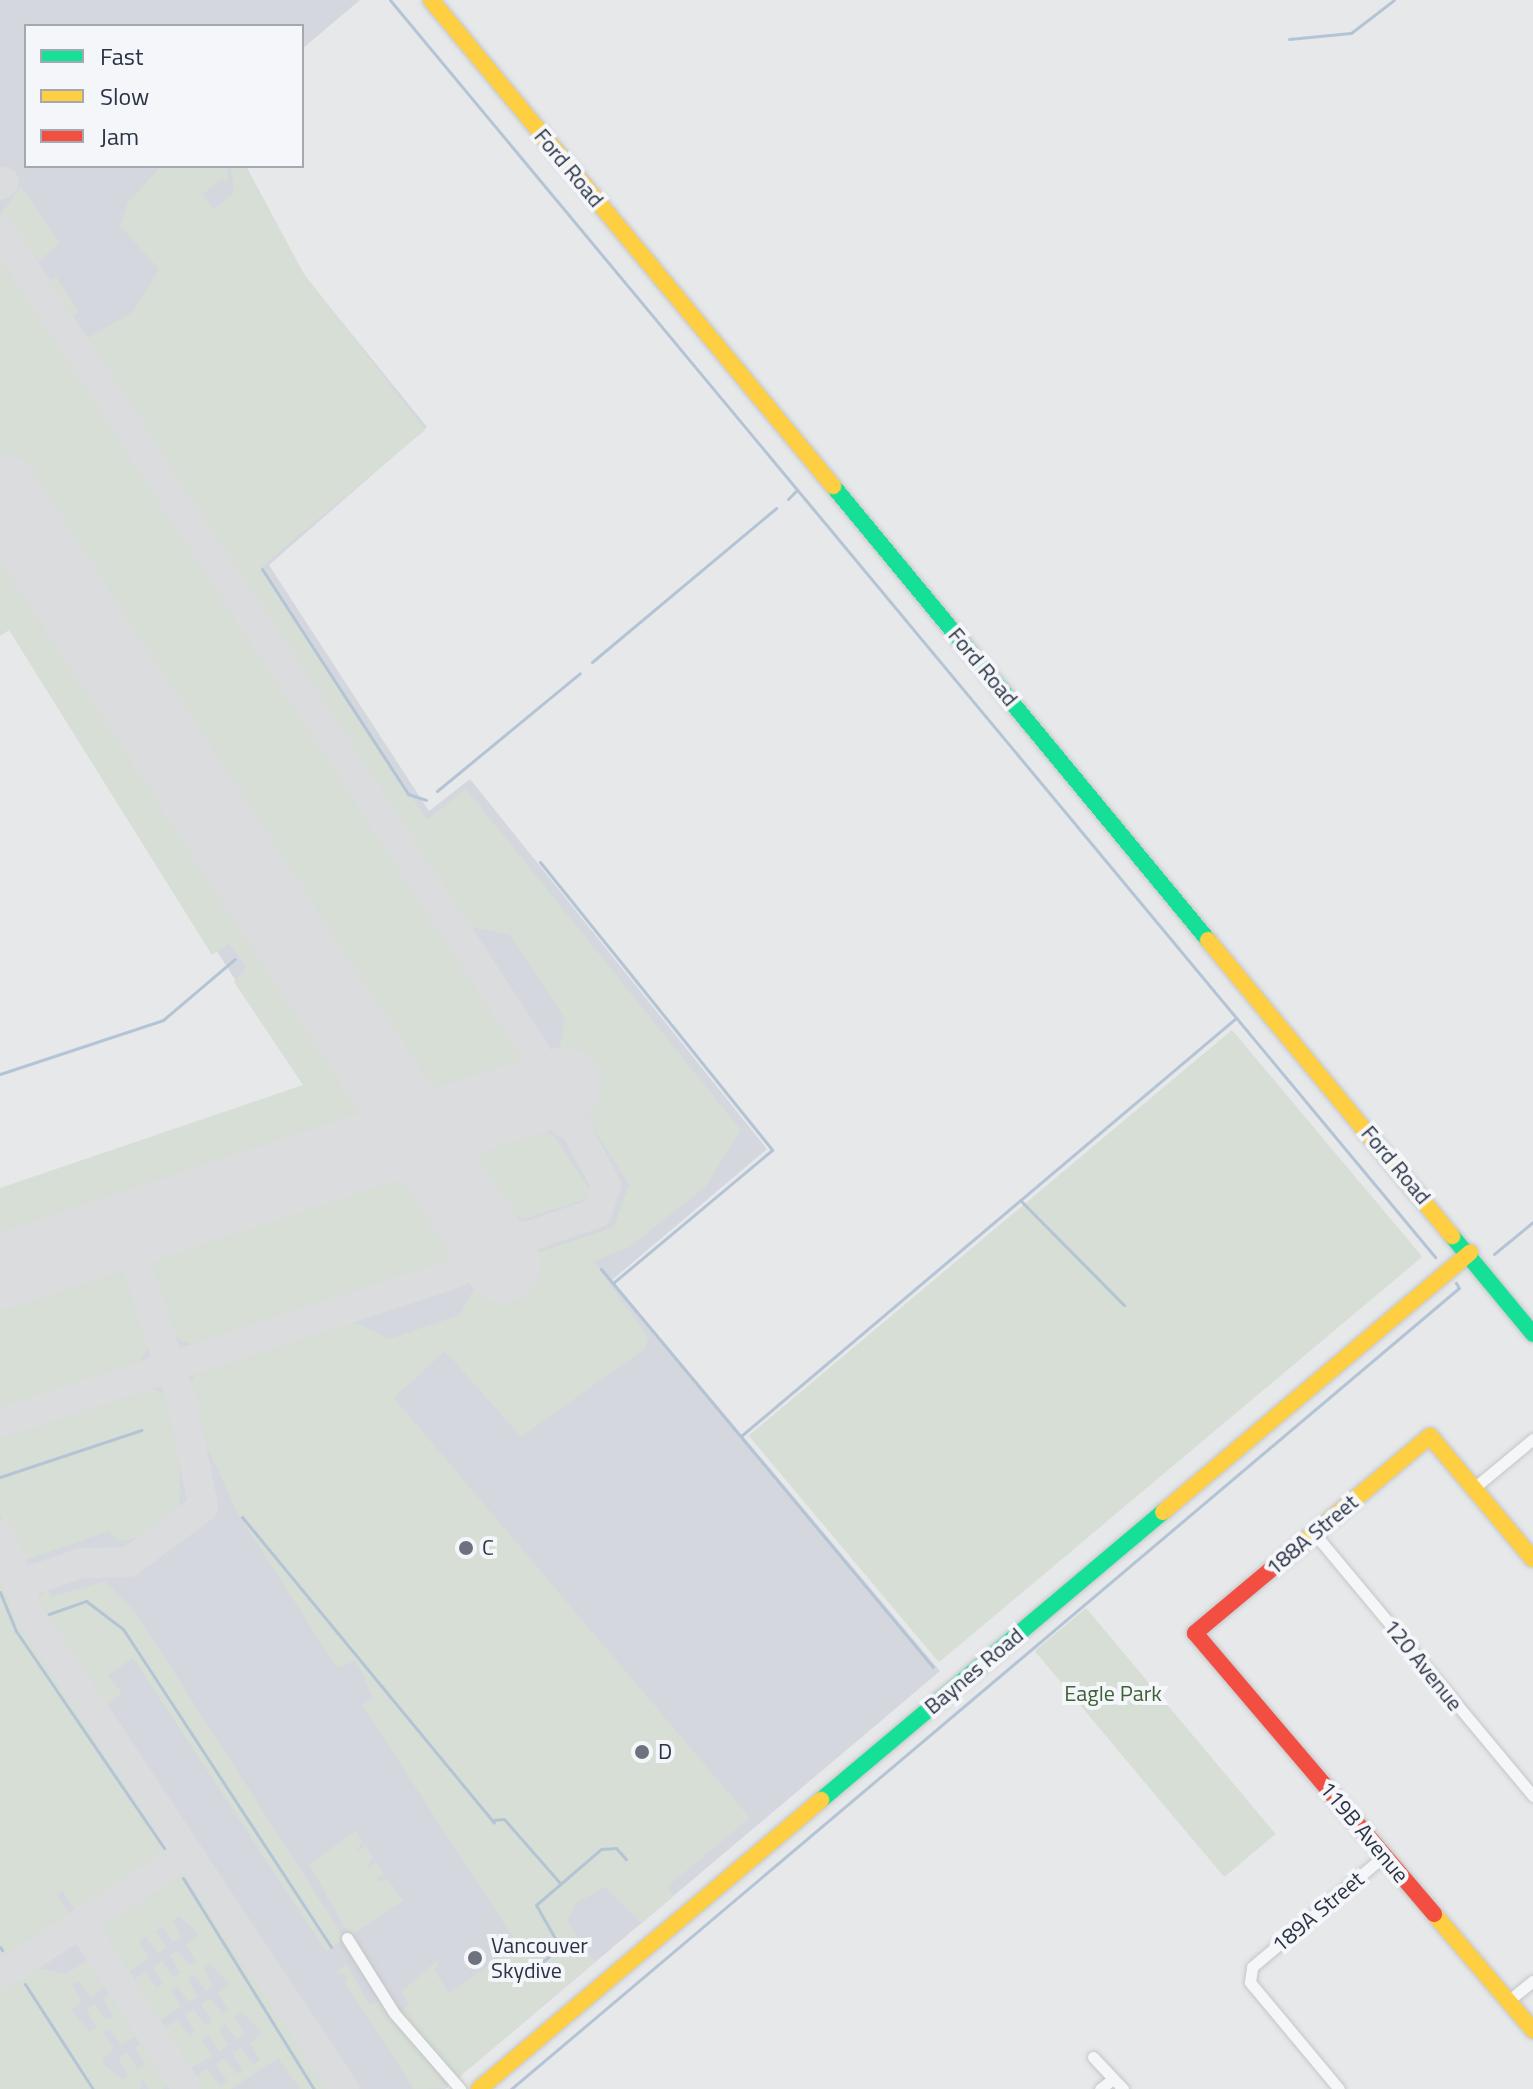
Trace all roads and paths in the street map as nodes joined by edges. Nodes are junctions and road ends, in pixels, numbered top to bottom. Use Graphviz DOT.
graph roads {
  1 [pos="431,0"];
  2 [pos="1470,1253"];
  3 [pos="1533,1334"];
  4 [pos="1533,1439"];
  5 [pos="1474,1488"];
  6 [pos="1314,1533"];
  7 [pos="1533,1559"];
  8 [pos="1195,1633"];
  9 [pos="1532,1796"];
  10 [pos="1384,1856"];
  11 [pos="347,1938"];
  12 [pos="1533,1981"];
  13 [pos="1508,2001"];
  14 [pos="1533,2030"];
  15 [pos="1093,2057"];
  16 [pos="1113,2079"];
  17 [pos="460,2089"];
  18 [pos="479,2089"];
  19 [pos="1100,2089"];
  20 [pos="1123,2089"];
  21 [pos="1339,2089"];
  1 -- 2 [label="street, Ford Road"];
  2 -- 3 [label="street, Ford Road"];
  2 -- 18 [label="street, Baynes Road"];
  4 -- 5 [label="street"];
  5 -- 6 [label="street, 188A Street"];
  5 -- 7 [label="street"];
  6 -- 8 [label="street, 188A Street"];
  6 -- 9 [label="street, 120 Avenue"];
  8 -- 10 [label="street, 119B Avenue"];
  10 -- 13 [label="street, 119B Avenue"];
  10 -- 21 [label="street, 189A Street"];
  11 -- 17 [label="street"];
  12 -- 13 [label="street"];
  13 -- 14 [label="street, 119B Avenue"];
  15 -- 16 [label="street"];
  16 -- 19 [label="street"];
  16 -- 20 [label="street"];
}
